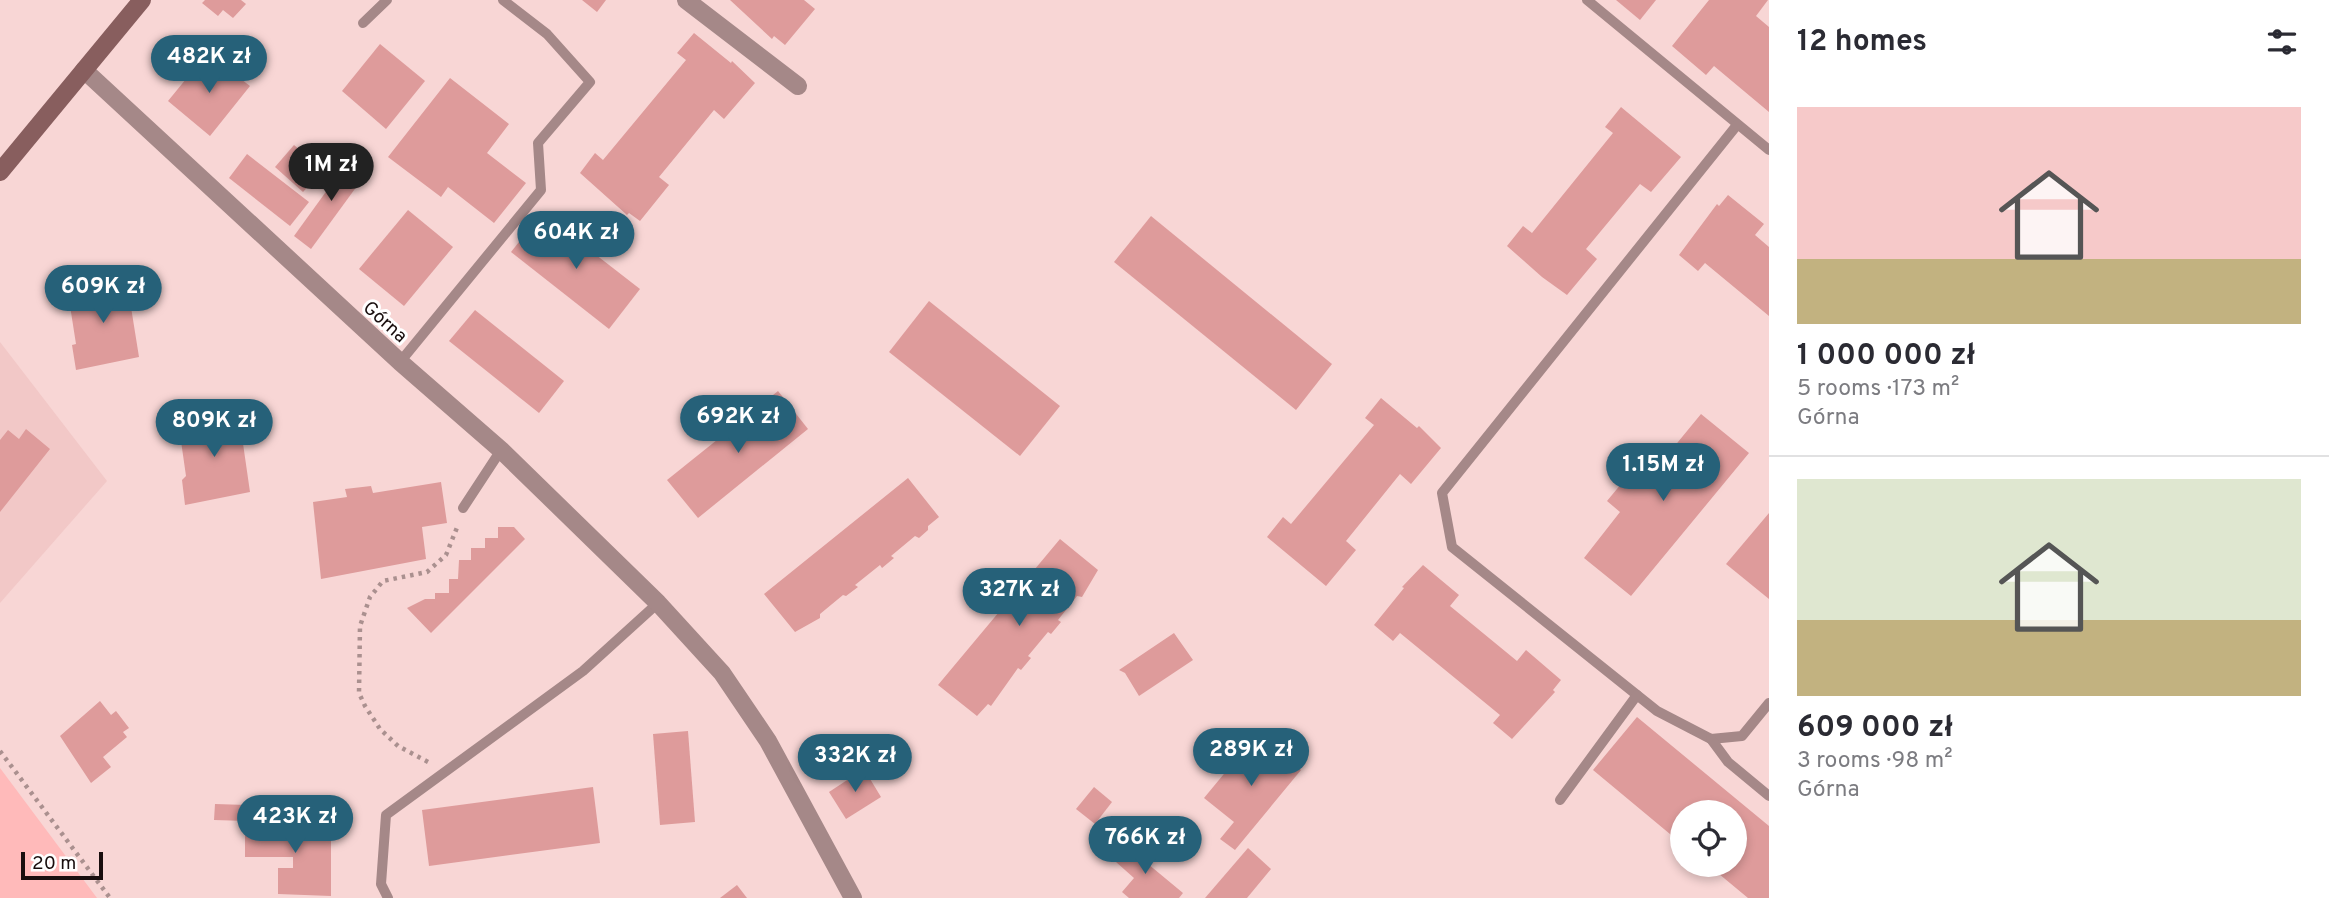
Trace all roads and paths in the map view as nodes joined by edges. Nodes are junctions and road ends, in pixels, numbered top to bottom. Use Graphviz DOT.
graph roads {
  1 [pos="142,0"];
  2 [pos="387,0"];
  3 [pos="503,0"];
  4 [pos="687,0"];
  5 [pos="1587,0"];
  6 [pos="363,23"];
  7 [pos="84,70"];
  8 [pos="798,86"];
  9 [pos="1737,125"];
  10 [pos="1769,150"];
  11 [pos="0,172"];
  12 [pos="400,362"];
  13 [pos="501,450"];
  14 [pos="463,508"];
  15 [pos="658,603"];
  16 [pos="1637,695"];
  17 [pos="1769,703"];
  18 [pos="1711,739"];
  19 [pos="0,751"];
  20 [pos="447,772"];
  21 [pos="1769,796"];
  22 [pos="1560,800"];
  23 [pos="110,898"];
  24 [pos="388,898"];
  25 [pos="853,898"];
  1 -- 7 [label="main road"];
  2 -- 6 [label="lane"];
  3 -- 12 [label="lane"];
  4 -- 8 [label="street"];
  5 -- 9 [label="lane"];
  7 -- 11 [label="main road"];
  7 -- 12 [label="street, Górna"];
  9 -- 10 [label="lane"];
  9 -- 16 [label="lane"];
  12 -- 13 [label="street, Górna"];
  13 -- 14 [label="lane"];
  13 -- 15 [label="street, Górna"];
  14 -- 20 [label="path"];
  15 -- 20 [label="lane"];
  15 -- 25 [label="street, Górna"];
  16 -- 18 [label="lane"];
  16 -- 22 [label="lane"];
  17 -- 18 [label="lane"];
  18 -- 21 [label="lane"];
  19 -- 23 [label="path"];
  20 -- 24 [label="lane"];
}
